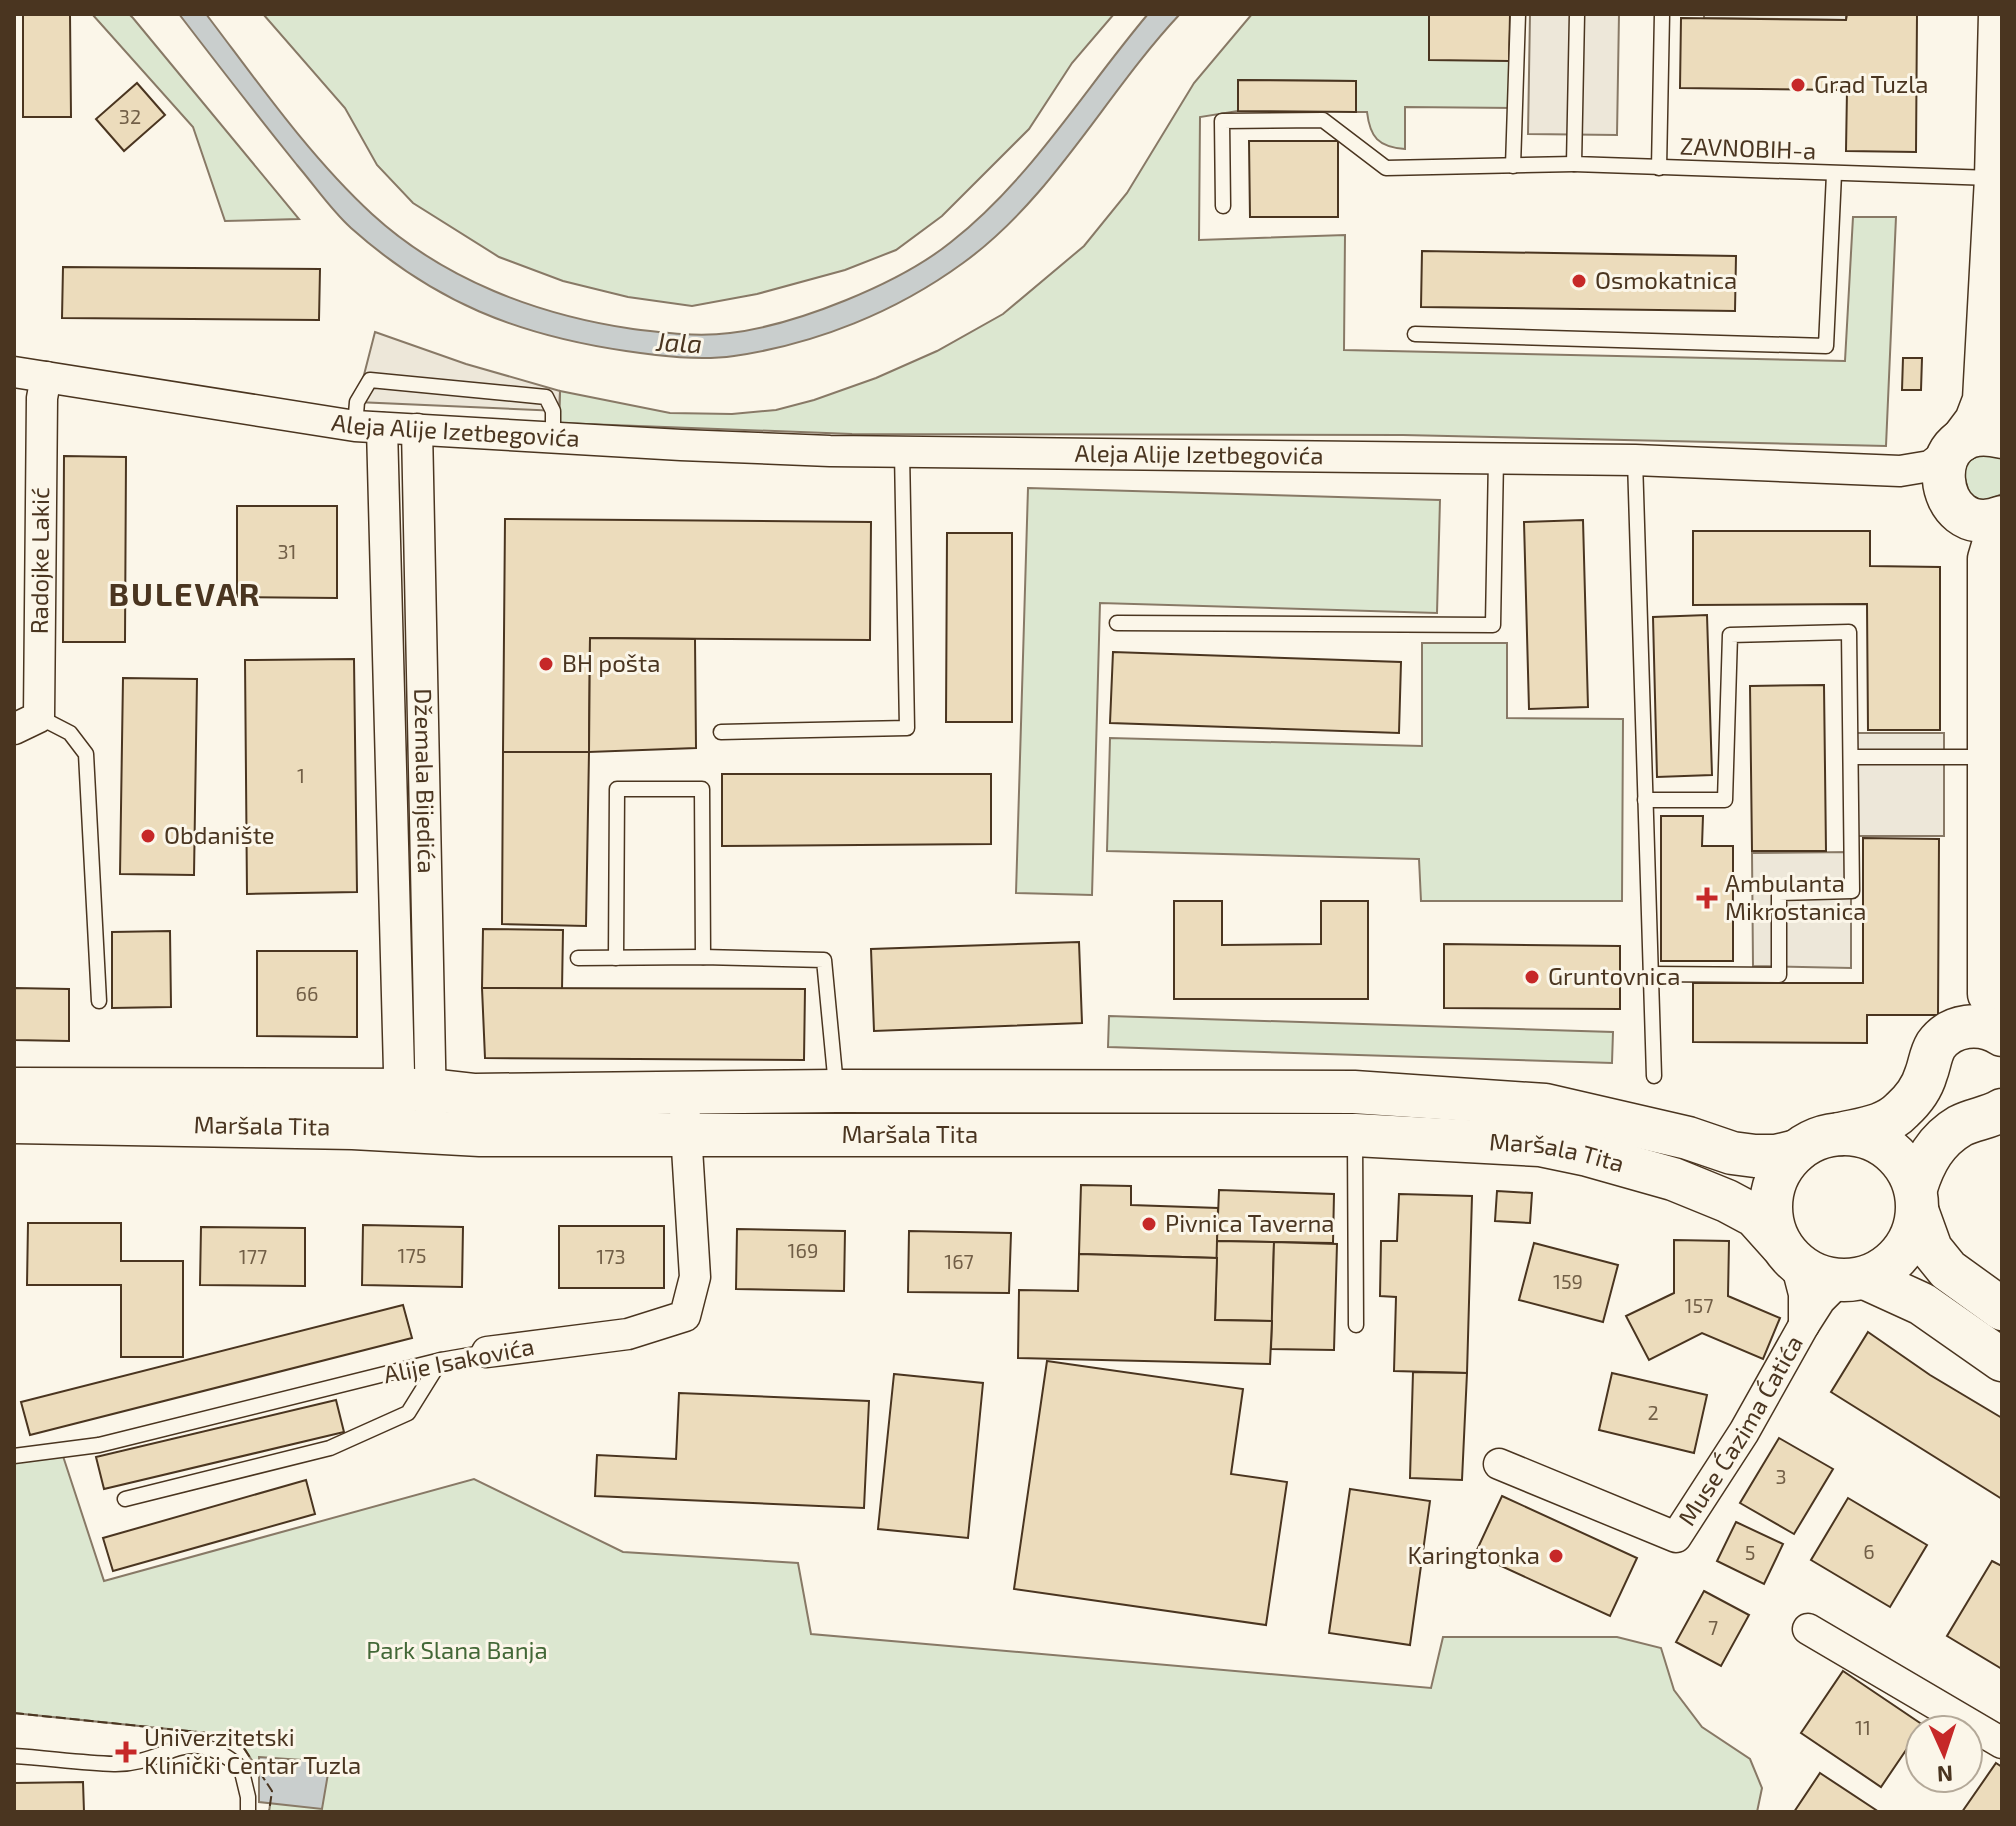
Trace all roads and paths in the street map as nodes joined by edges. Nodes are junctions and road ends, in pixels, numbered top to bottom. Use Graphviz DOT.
graph roads {
  1 [pos="1518,14"];
  2 [pos="1577,14"];
  3 [pos="1662,14"];
  4 [pos="2000,14"];
  5 [pos="1574,164"];
  6 [pos="1513,166"];
  7 [pos="1659,168"];
  8 [pos="1834,174"];
  9 [pos="1996,178"];
  10 [pos="1223,206"];
  11 [pos="1996,318"];
  12 [pos="1415,334"];
  13 [pos="14,372"];
  14 [pos="46,377"];
  15 [pos="368,427"];
  16 [pos="417,429"];
  17 [pos="1980,432"];
  18 [pos="553,437"];
  19 [pos="902,452"];
  20 [pos="1496,457"];
  21 [pos="1635,460"];
  22 [pos="1900,471"];
  23 [pos="1954,506"];
  24 [pos="2002,517"];
  25 [pos="1995,542"];
  26 [pos="1995,606"];
  27 [pos="1117,623"];
  28 [pos="26,723"];
  29 [pos="721,732"];
  30 [pos="1852,757"];
  31 [pos="1987,757"];
  32 [pos="1645,800"];
  33 [pos="703,957"];
  34 [pos="578,958"];
  35 [pos="616,958"];
  36 [pos="1651,974"];
  37 [pos="99,1001"];
  38 [pos="1989,1021"];
  39 [pos="1654,1076"];
  40 [pos="14,1089"];
  41 [pos="836,1091"];
  42 [pos="1354,1092"];
  43 [pos="682,1094"];
  44 [pos="2002,1110"];
  45 [pos="416,1111"];
  46 [pos="14,1122"];
  47 [pos="1840,1134"];
  48 [pos="1355,1135"];
  49 [pos="688,1136"];
  50 [pos="1797,1151"];
  51 [pos="1917,1201"];
  52 [pos="1788,1254"];
  53 [pos="1852,1279"];
  54 [pos="2002,1309"];
  55 [pos="1356,1325"];
  56 [pos="1804,1325"];
  57 [pos="487,1352"];
  58 [pos="441,1360"];
  59 [pos="2002,1360"];
  60 [pos="14,1456"];
  61 [pos="1499,1464"];
  62 [pos="125,1499"];
  63 [pos="1808,1629"];
  64 [pos="2002,1743"];
  65 [pos="14,1756"];
  66 [pos="248,1812"];
  1 -- 6 [label="lane"];
  2 -- 5 [label="lane"];
  3 -- 7 [label="lane, ZAVNOBIH-a"];
  4 -- 9 [label="main road"];
  5 -- 6 [label="lane, ZAVNOBIH-a"];
  5 -- 7 [label="lane, ZAVNOBIH-a"];
  6 -- 10 [label="lane, ZAVNOBIH-a"];
  7 -- 8 [label="lane, ZAVNOBIH-a"];
  8 -- 9 [label="lane, ZAVNOBIH-a"];
  8 -- 12 [label="lane"];
  9 -- 11 [label="main road"];
  11 -- 17 [label="main road"];
  13 -- 14 [label="street, Aleja Alije Izetbegovića"];
  14 -- 15 [label="street, Aleja Alije Izetbegovića"];
  14 -- 28 [label="street, Radojke Lakić"];
  15 -- 16 [label="street, Aleja Alije Izetbegovića"];
  15 -- 18 [label="lane"];
  15 -- 45 [label="street, Džemala Bijedića"];
  16 -- 18 [label="street, Aleja Alije Izetbegovića"];
  16 -- 45 [label="street, Džemala Bijedića"];
  17 -- 22 [label="street"];
  17 -- 23 [label="main road"];
  18 -- 19 [label="street, Aleja Alije Izetbegovića"];
  19 -- 20 [label="street, Aleja Alije Izetbegovića"];
  19 -- 29 [label="lane"];
  20 -- 21 [label="street, Aleja Alije Izetbegovića"];
  20 -- 27 [label="lane"];
  21 -- 22 [label="street, Aleja Alije Izetbegovića"];
  21 -- 32 [label="lane"];
  22 -- 23 [label="street"];
  23 -- 24 [label="main road"];
  23 -- 25 [label="main road"];
  25 -- 26 [label="main road"];
  26 -- 31 [label="main road"];
  28 -- 37 [label="lane"];
  30 -- 31 [label="lane"];
  30 -- 32 [label="lane"];
  30 -- 36 [label="lane"];
  31 -- 38 [label="main road"];
  32 -- 36 [label="lane"];
  33 -- 35 [label="lane"];
  33 -- 35 [label="lane"];
  33 -- 41 [label="lane"];
  34 -- 35 [label="lane"];
  36 -- 39 [label="lane"];
  38 -- 47 [label="main road"];
  40 -- 45 [label="main road, Maršala Tita"];
  41 -- 42 [label="main road, Maršala Tita"];
  41 -- 43 [label="main road, Maršala Tita"];
  42 -- 48 [label="main road"];
  42 -- 50 [label="main road, Maršala Tita"];
  43 -- 45 [label="main road, Maršala Tita"];
  43 -- 49 [label="street, Alije Isakovića"];
  44 -- 51 [label="main road"];
  45 -- 46 [label="main road, Maršala Tita"];
  45 -- 49 [label="main road, Maršala Tita"];
  47 -- 50 [label="main road"];
  47 -- 51 [label="main road"];
  48 -- 49 [label="main road, Maršala Tita"];
  48 -- 52 [label="main road, Maršala Tita"];
  48 -- 55 [label="lane"];
  49 -- 57 [label="street, Alije Isakovića"];
  50 -- 52 [label="main road"];
  51 -- 53 [label="main road"];
  51 -- 54 [label="main road"];
  52 -- 53 [label="main road"];
  52 -- 56 [label="street"];
  53 -- 56 [label="street"];
  53 -- 59 [label="main road"];
  56 -- 61 [label="street, Muse Ćazima Ćatića"];
  57 -- 58 [label="lane, Alije Isakovića"];
  58 -- 60 [label="lane, Alije Isakovića"];
  58 -- 62 [label="lane"];
  63 -- 64 [label="street"];
  65 -- 66 [label="lane"];
}
